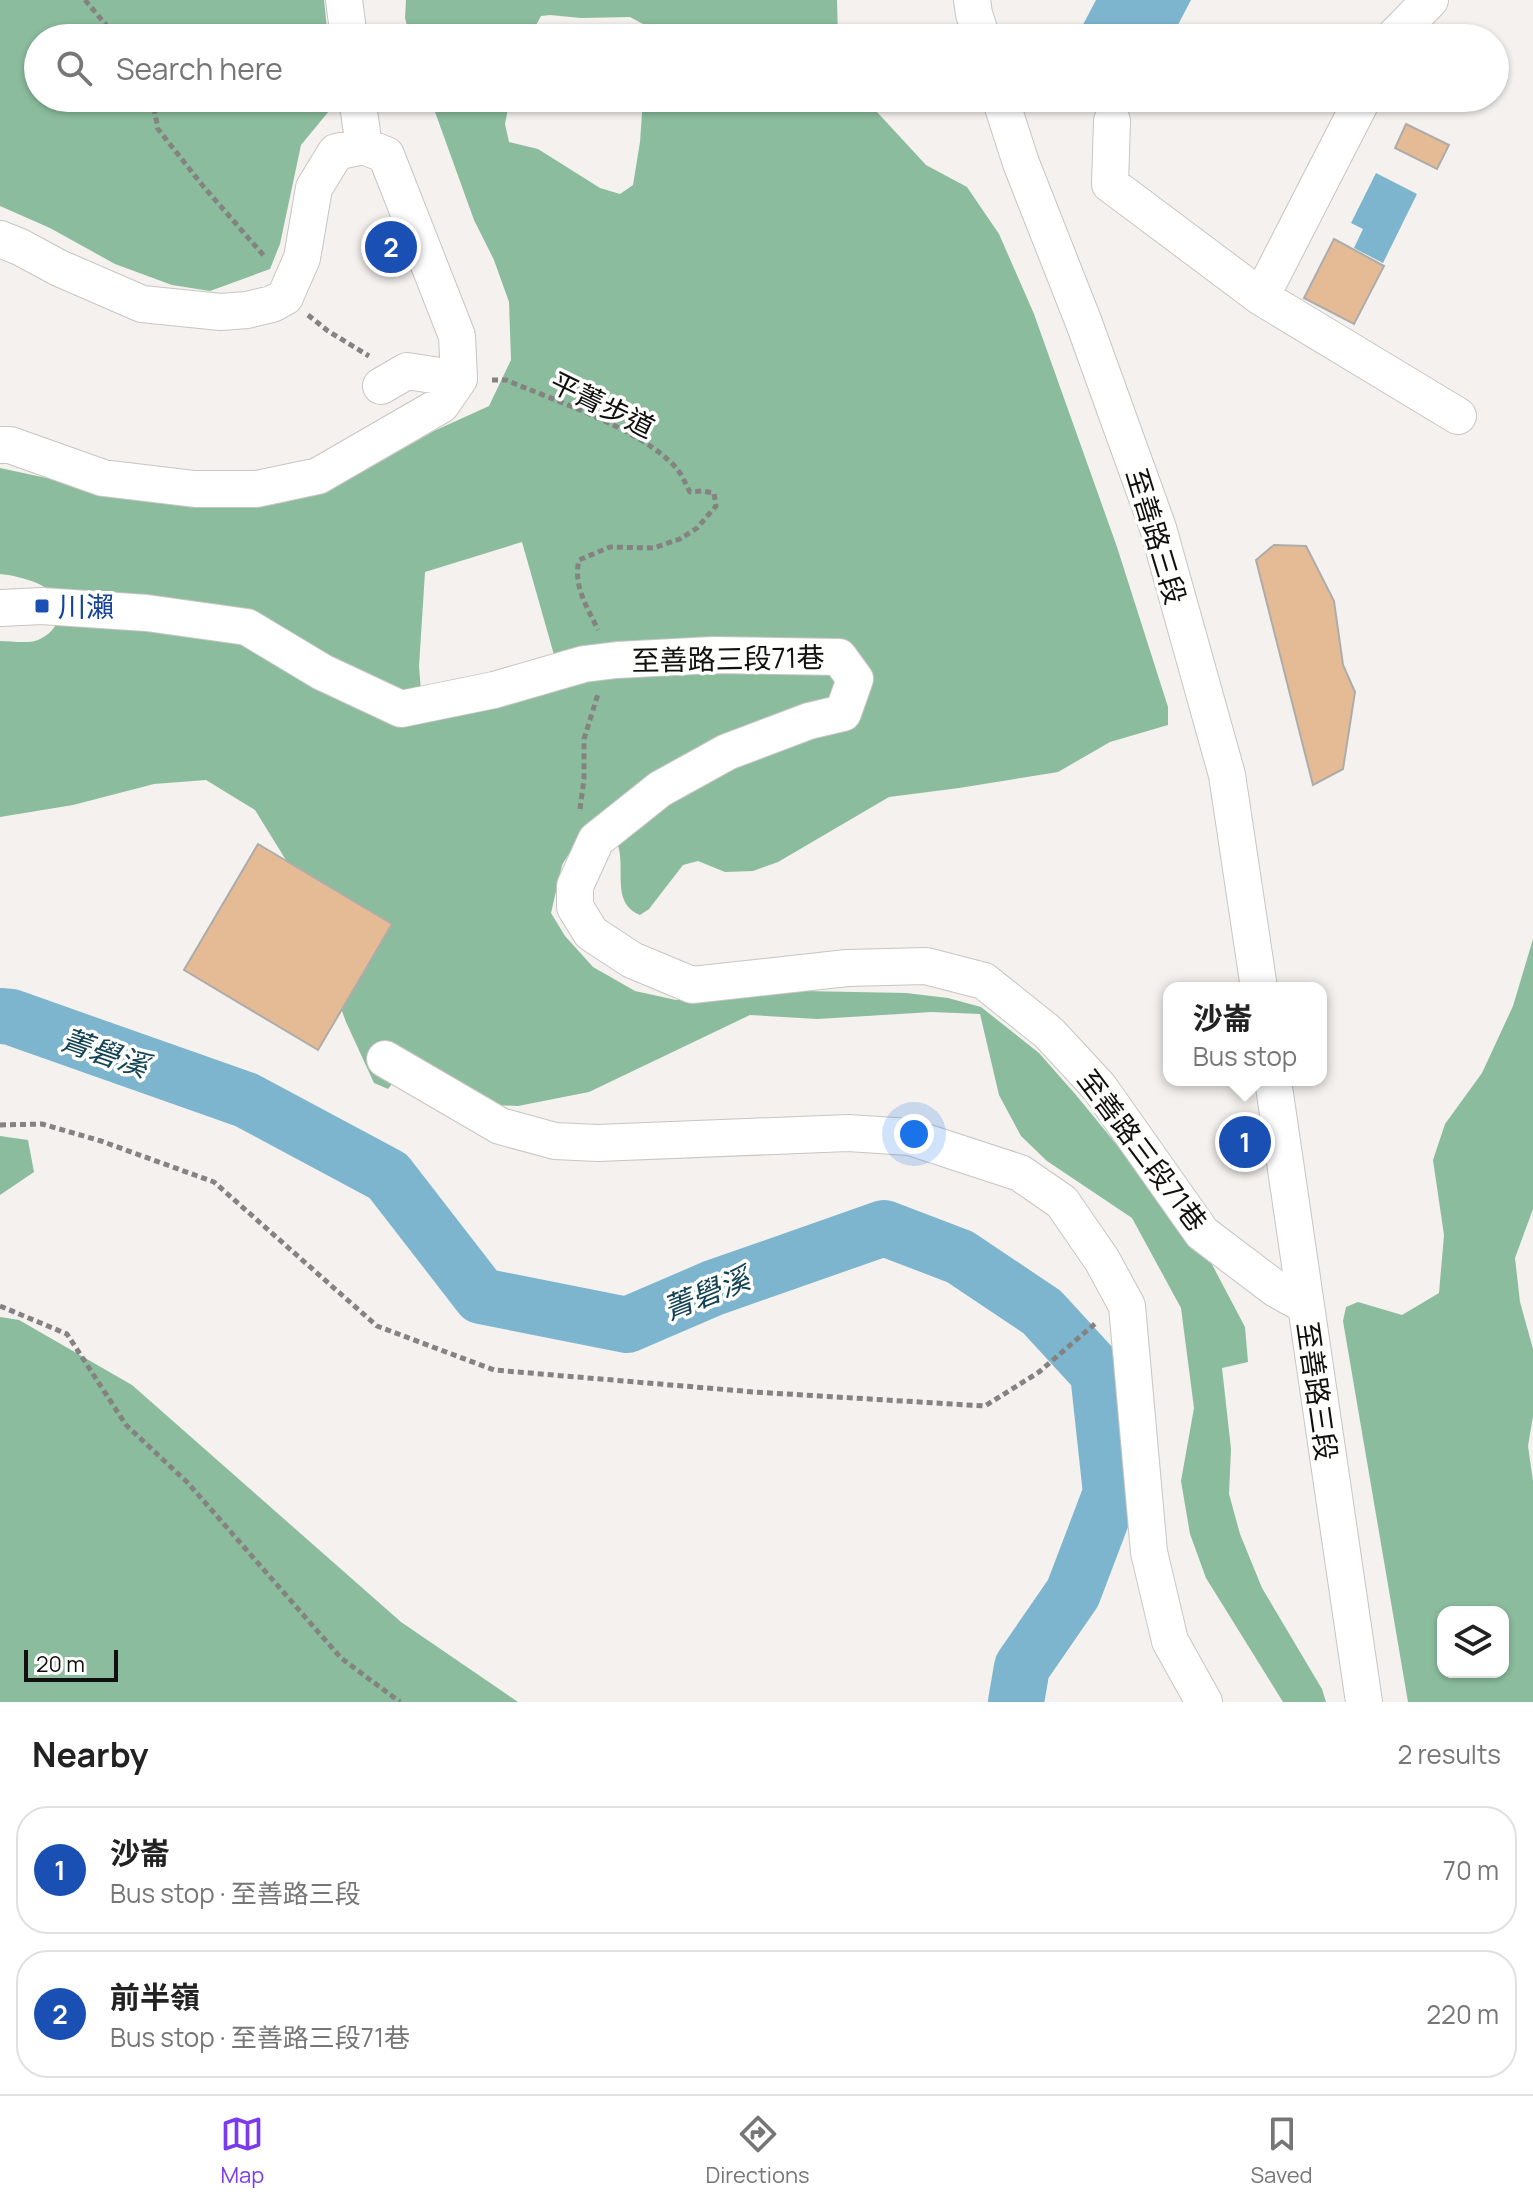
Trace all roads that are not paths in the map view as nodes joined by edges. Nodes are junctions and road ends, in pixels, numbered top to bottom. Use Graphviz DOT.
graph roads {
  1 [pos="344,0"];
  2 [pos="972,0"];
  3 [pos="1430,0"];
  4 [pos="347,24"];
  5 [pos="977,24"];
  6 [pos="1407,24"];
  7 [pos="359,112"];
  8 [pos="1005,112"];
  9 [pos="1356,112"];
  10 [pos="1112,121"];
  11 [pos="364,146"];
  12 [pos="0,239"];
  13 [pos="1261,297"];
  14 [pos="380,374"];
  15 [pos="459,379"];
  16 [pos="1458,416"];
  17 [pos="0,445"];
  18 [pos="0,608"];
  19 [pos="1258,982"];
  20 [pos="385,1059"];
  21 [pos="1274,1086"];
  22 [pos="1305,1305"];
  23 [pos="1204,1702"];
  24 [pos="1364,1702"];
  1 -- 4 [label="street"];
  2 -- 5 [label="street"];
  3 -- 6 [label="street"];
  7 -- 11 [label="street"];
  8 -- 19 [label="street, 至善路三段"];
  9 -- 13 [label="street"];
  10 -- 13 [label="street"];
  11 -- 12 [label="street"];
  11 -- 15 [label="street"];
  13 -- 16 [label="street"];
  14 -- 15 [label="street"];
  15 -- 17 [label="street"];
  18 -- 22 [label="street, 至善路三段71巷"];
  20 -- 23 [label="street"];
  21 -- 22 [label="street, 至善路三段"];
  22 -- 24 [label="street, 至善路三段"];
}
